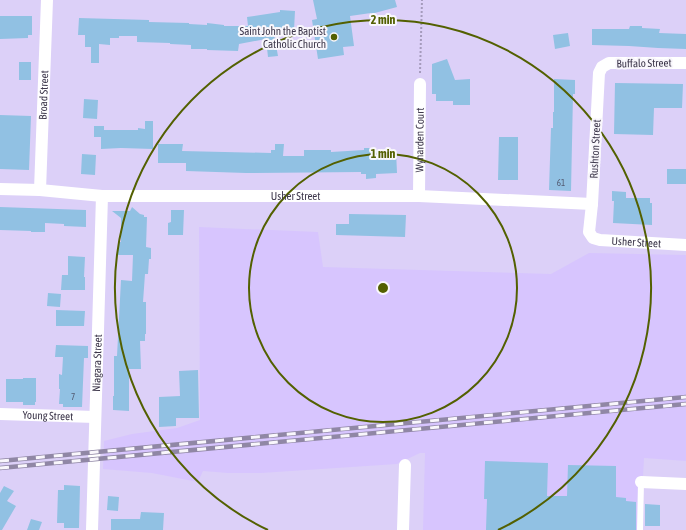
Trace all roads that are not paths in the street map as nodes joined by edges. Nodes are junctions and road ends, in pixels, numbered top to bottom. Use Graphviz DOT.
graph roads {
  1 [pos="47,0"];
  2 [pos="686,63"];
  3 [pos="602,66"];
  4 [pos="420,84"];
  5 [pos="0,189"];
  6 [pos="40,190"];
  7 [pos="102,196"];
  8 [pos="419,196"];
  9 [pos="592,204"];
  10 [pos="589,232"];
  11 [pos="686,245"];
  12 [pos="0,414"];
  13 [pos="95,417"];
  14 [pos="405,465"];
  15 [pos="641,482"];
  16 [pos="686,484"];
  17 [pos="92,530"];
  18 [pos="403,530"];
  19 [pos="640,530"];
  1 -- 6 [label="street, Broad Street"];
  2 -- 3 [label="street, Buffalo Street"];
  3 -- 9 [label="street, Rushton Street"];
  4 -- 8 [label="street, Wynarden Court"];
  5 -- 6 [label="street, Usher Street"];
  6 -- 7 [label="street, Usher Street"];
  7 -- 8 [label="street, Usher Street"];
  7 -- 13 [label="street, Niagara Street"];
  8 -- 9 [label="street, Usher Street"];
  9 -- 10 [label="street, Rushton Street"];
  10 -- 11 [label="street, Usher Street"];
  12 -- 13 [label="street, Young Street"];
  13 -- 17 [label="street, Niagara Street"];
  14 -- 18 [label="street"];
  15 -- 16 [label="street"];
  15 -- 19 [label="lane"];
}
